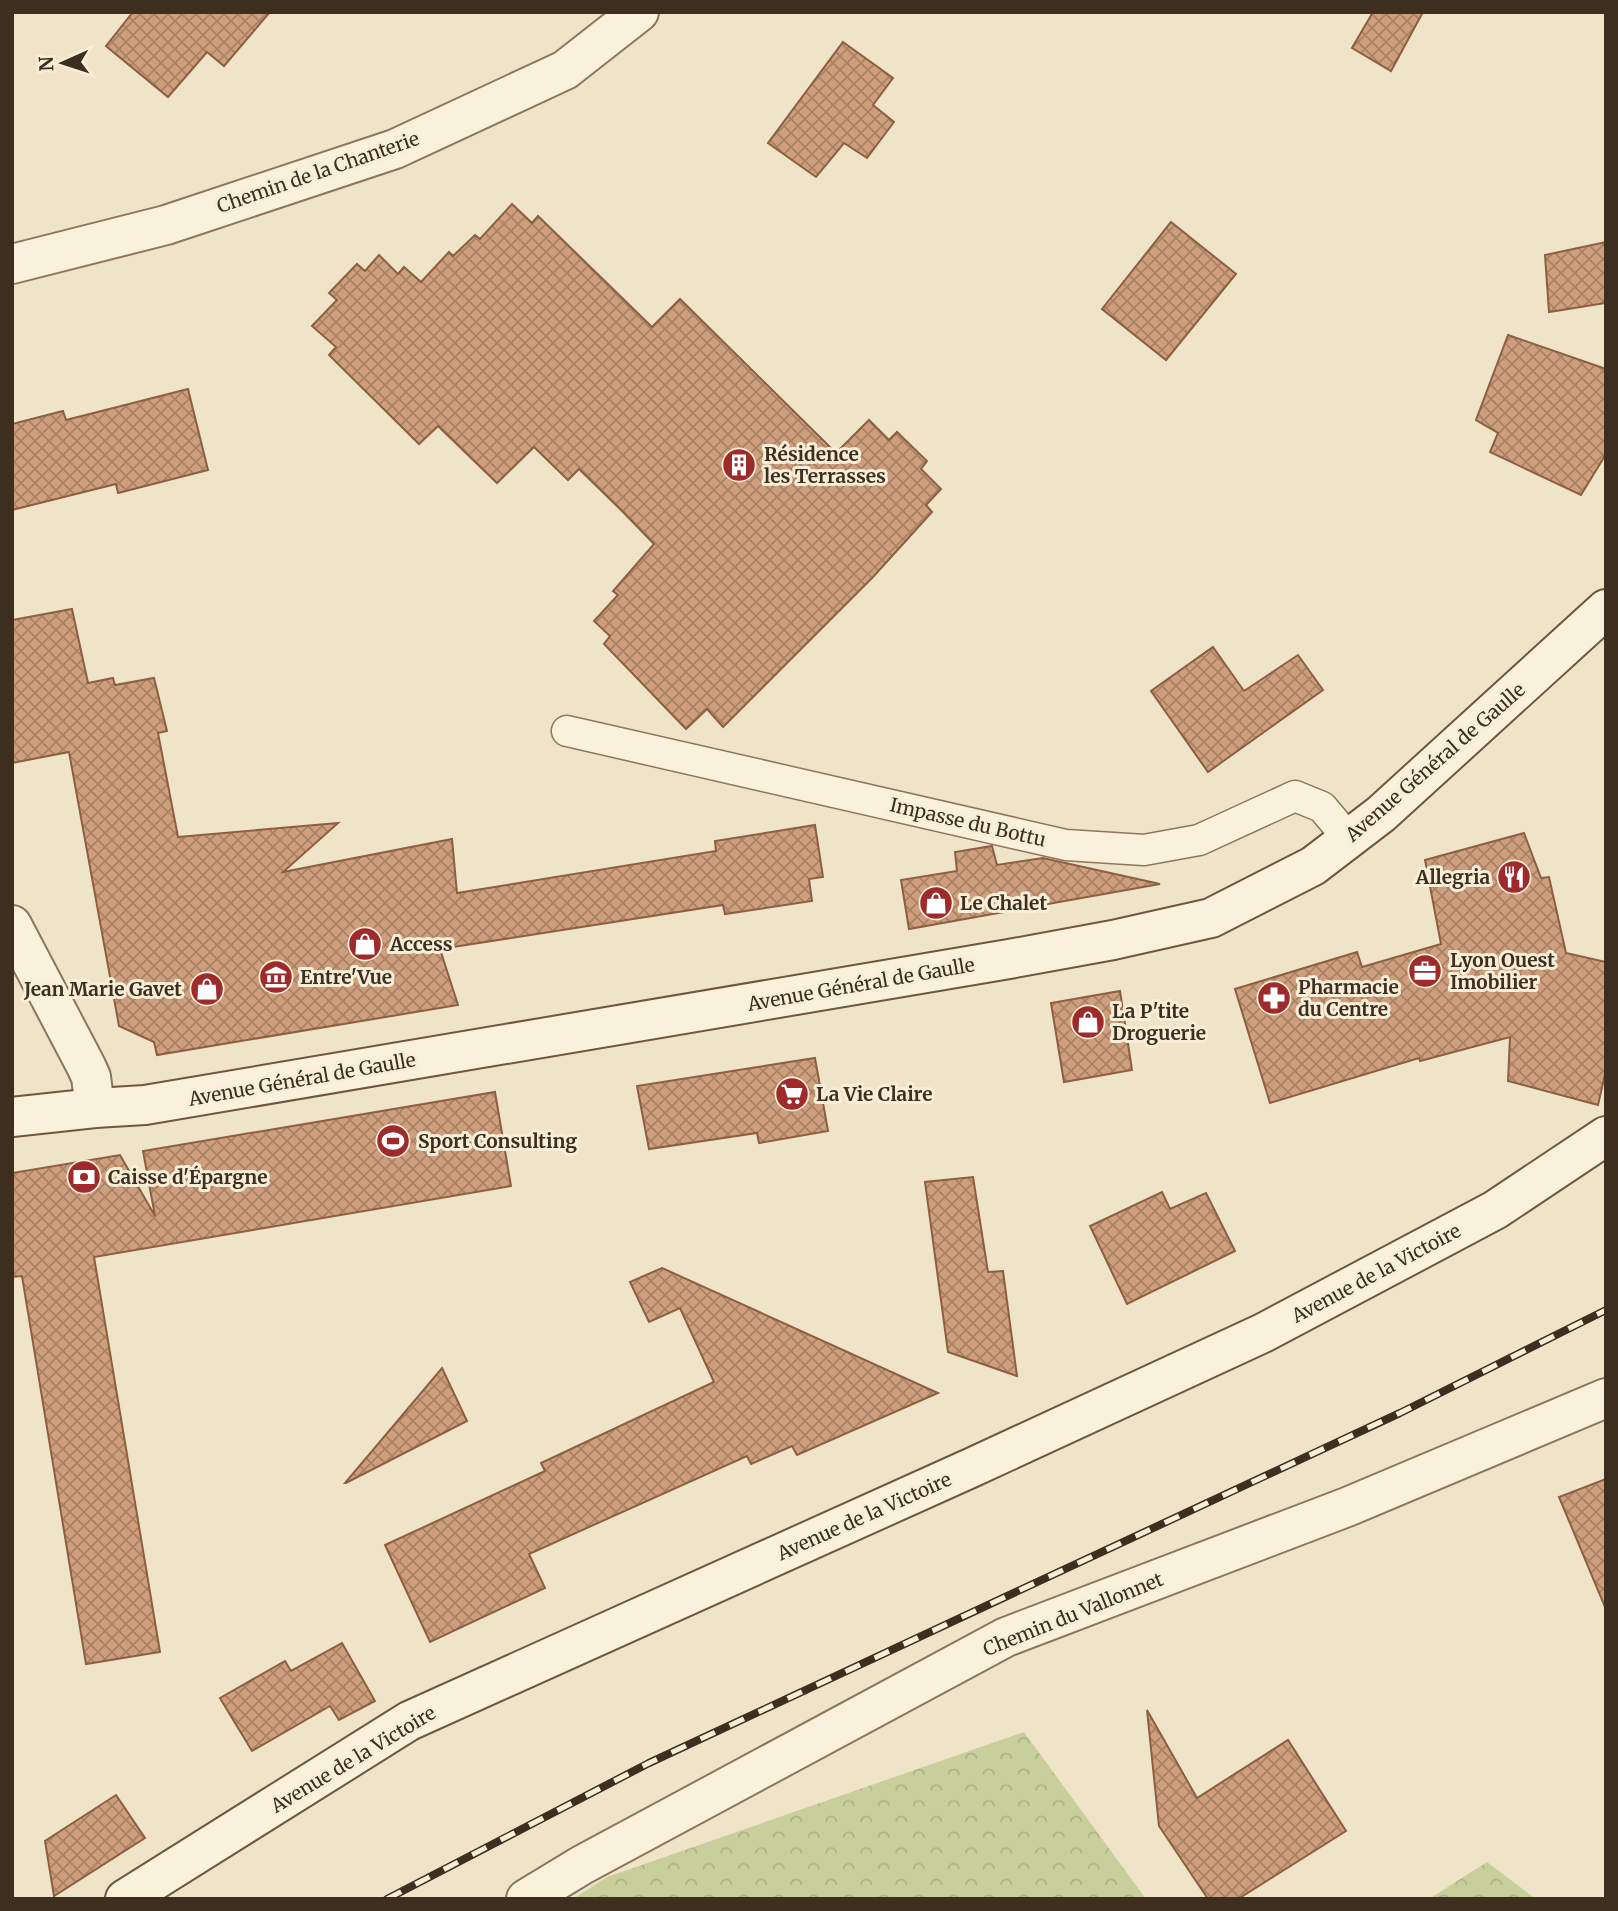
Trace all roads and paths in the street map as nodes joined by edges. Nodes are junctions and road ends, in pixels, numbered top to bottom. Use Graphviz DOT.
graph roads {
  1 [pos="639,12"];
  2 [pos="12,264"];
  3 [pos="1606,609"];
  4 [pos="567,731"];
  5 [pos="1349,839"];
  6 [pos="12,925"];
  7 [pos="95,1108"];
  8 [pos="12,1117"];
  9 [pos="1606,1136"];
  10 [pos="1606,1398"];
  11 [pos="124,1899"];
  12 [pos="526,1899"];
  1 -- 2 [label="street, Chemin de la Chanterie"];
  3 -- 5 [label="street, Avenue Général de Gaulle"];
  4 -- 5 [label="lane, Impasse du Bottu"];
  5 -- 7 [label="street, Avenue Général de Gaulle"];
  6 -- 7 [label="street"];
  7 -- 8 [label="street, Avenue Général de Gaulle"];
  9 -- 11 [label="street, Avenue de la Victoire"];
  10 -- 12 [label="street, Chemin du Vallonnet"];
}
